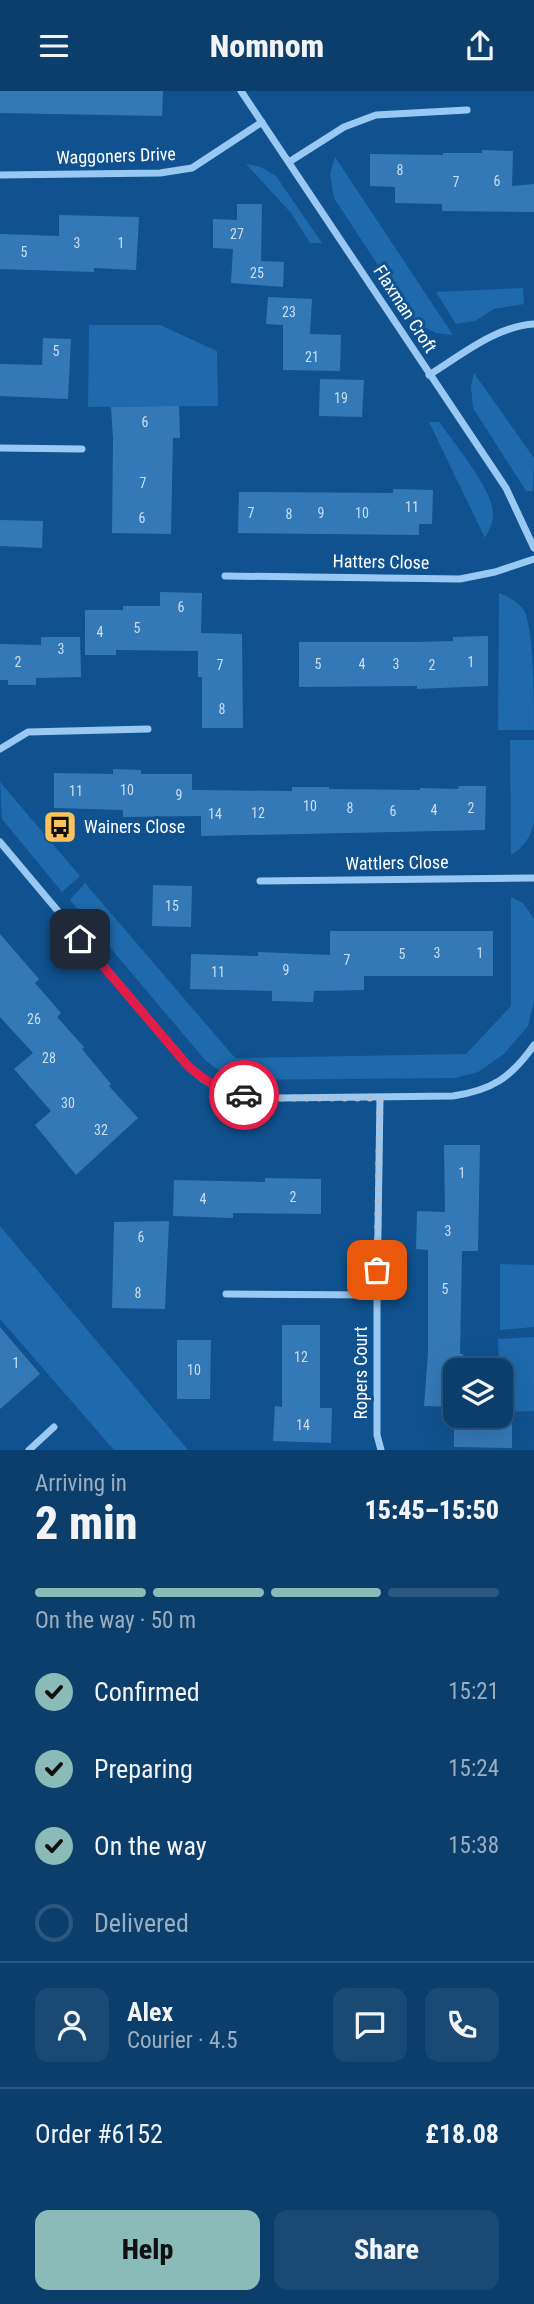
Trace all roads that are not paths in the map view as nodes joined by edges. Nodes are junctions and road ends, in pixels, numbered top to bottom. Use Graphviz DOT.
graph roads {
  1 [pos="241,91"];
  2 [pos="467,110"];
  3 [pos="262,122"];
  4 [pos="289,162"];
  5 [pos="0,175"];
  6 [pos="534,324"];
  7 [pos="429,375"];
  8 [pos="0,448"];
  9 [pos="82,449"];
  10 [pos="534,548"];
  11 [pos="534,559"];
  12 [pos="225,576"];
  13 [pos="148,729"];
  14 [pos="0,749"];
  15 [pos="0,842"];
  16 [pos="534,878"];
  17 [pos="260,880"];
  18 [pos="534,1045"];
  19 [pos="380,1098"];
  20 [pos="226,1294"];
  21 [pos="377,1295"];
  22 [pos="54,1427"];
  23 [pos="29,1450"];
  24 [pos="381,1450"];
  1 -- 3 [label="street, Flaxman Croft"];
  2 -- 4 [label="street"];
  3 -- 4 [label="street, Flaxman Croft"];
  3 -- 5 [label="street, Waggoners Drive"];
  4 -- 7 [label="street, Flaxman Croft"];
  6 -- 7 [label="street"];
  7 -- 10 [label="street, Flaxman Croft"];
  8 -- 9 [label="street"];
  11 -- 12 [label="street, Hatters Close"];
  13 -- 14 [label="street"];
  15 -- 19 [label="street"];
  16 -- 17 [label="street, Wattlers Close"];
  18 -- 19 [label="street"];
  19 -- 21 [label="street, Ropers Court"];
  20 -- 21 [label="street"];
  21 -- 24 [label="street, Ropers Court"];
  22 -- 23 [label="street"];
}
